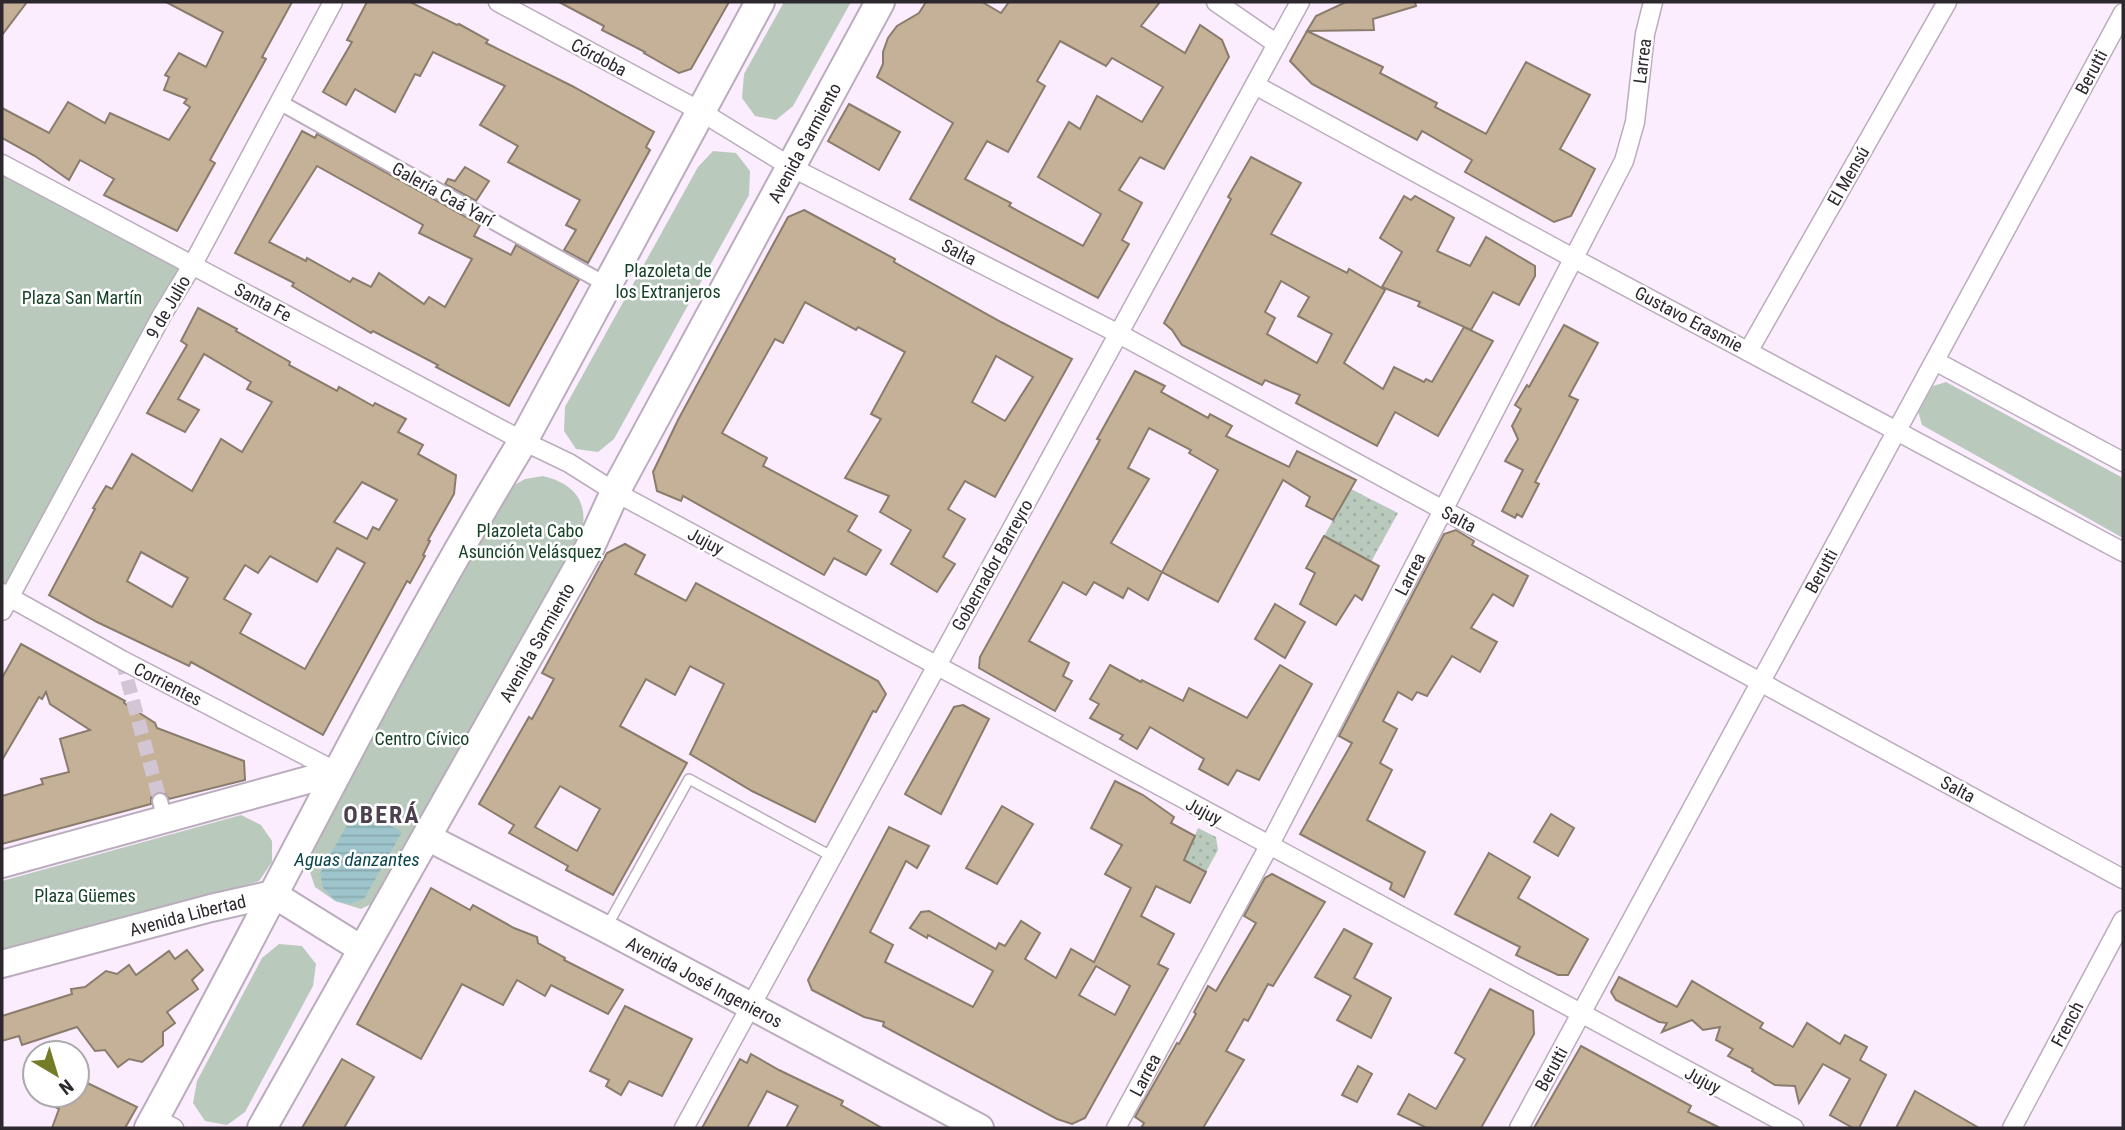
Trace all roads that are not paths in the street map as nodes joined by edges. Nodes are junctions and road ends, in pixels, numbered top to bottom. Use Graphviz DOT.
graph roads {
  1 [pos="333,2"];
  2 [pos="498,2"];
  3 [pos="760,2"];
  4 [pos="880,2"];
  5 [pos="1216,2"];
  6 [pos="1300,2"];
  7 [pos="1653,2"];
  8 [pos="1947,2"];
  9 [pos="2123,13"];
  10 [pos="1277,44"];
  11 [pos="1255,85"];
  12 [pos="279,102"];
  13 [pos="700,111"];
  14 [pos="2,164"];
  15 [pos="791,167"];
  16 [pos="1573,258"];
  17 [pos="193,264"];
  18 [pos="607,285"];
  19 [pos="1119,334"];
  20 [pos="1749,350"];
  21 [pos="1935,361"];
  22 [pos="1898,430"];
  23 [pos="523,441"];
  24 [pos="2123,461"];
  25 [pos="615,492"];
  26 [pos="1443,510"];
  27 [pos="2123,552"];
  28 [pos="4,600"];
  29 [pos="937,666"];
  30 [pos="1761,682"];
  31 [pos="337,772"];
  32 [pos="427,837"];
  33 [pos="1269,846"];
  34 [pos="832,858"];
  35 [pos="2,864"];
  36 [pos="2123,878"];
  37 [pos="272,894"];
  38 [pos="2123,920"];
  39 [pos="606,929"];
  40 [pos="363,950"];
  41 [pos="2,964"];
  42 [pos="751,1006"];
  43 [pos="1581,1015"];
  44 [pos="159,1125"];
  45 [pos="262,1128"];
  46 [pos="684,1128"];
  47 [pos="980,1128"];
  48 [pos="1116,1128"];
  49 [pos="1519,1128"];
  50 [pos="1794,1128"];
  51 [pos="2012,1128"];
  1 -- 12 [label="street, 9 de Julio"];
  2 -- 13 [label="street, Córdoba"];
  3 -- 13 [label="main road"];
  4 -- 15 [label="main road, Avenida Sarmiento"];
  5 -- 10 [label="street"];
  6 -- 10 [label="street, Gobernador Barreyro"];
  7 -- 16 [label="street, Larrea"];
  8 -- 20 [label="street, El Mensú"];
  9 -- 21 [label="street, Berutti"];
  10 -- 11 [label="street, Gobernador Barreyro"];
  11 -- 16 [label="street, Gustavo Erasmie"];
  11 -- 19 [label="street, Gobernador Barreyro"];
  12 -- 17 [label="street, 9 de Julio"];
  12 -- 18 [label="street, Galería Caá Yarí"];
  13 -- 15 [label="street, Córdoba"];
  13 -- 18 [label="main road"];
  14 -- 17 [label="street, Santa Fe"];
  15 -- 19 [label="street, Salta"];
  15 -- 25 [label="main road, Avenida Sarmiento"];
  16 -- 20 [label="street, Gustavo Erasmie"];
  16 -- 26 [label="street, Larrea"];
  17 -- 23 [label="street, Santa Fe"];
  17 -- 28 [label="street, 9 de Julio"];
  18 -- 23 [label="main road"];
  19 -- 26 [label="street, Salta"];
  19 -- 29 [label="street, Gobernador Barreyro"];
  20 -- 22 [label="street, Gustavo Erasmie"];
  21 -- 22 [label="street, Berutti"];
  21 -- 24 [label="street"];
  22 -- 27 [label="street, Gustavo Erasmie"];
  22 -- 30 [label="street, Berutti"];
  23 -- 25 [label="street, Santa Fe"];
  23 -- 31 [label="main road"];
  25 -- 29 [label="street, Jujuy"];
  25 -- 32 [label="main road, Avenida Sarmiento"];
  26 -- 30 [label="street, Salta"];
  26 -- 33 [label="street, Larrea"];
  28 -- 31 [label="street, Corrientes"];
  29 -- 33 [label="street, Jujuy"];
  29 -- 34 [label="street, Gobernador Barreyro"];
  30 -- 36 [label="street, Salta"];
  30 -- 43 [label="street, Berutti"];
  31 -- 35 [label="main road"];
  31 -- 37 [label="main road"];
  32 -- 39 [label="main road, Avenida José Ingenieros"];
  32 -- 40 [label="main road, Avenida Sarmiento"];
  33 -- 43 [label="street, Jujuy"];
  33 -- 48 [label="street, Larrea"];
  34 -- 39 [label="lane"];
  34 -- 42 [label="street, Gobernador Barreyro"];
  37 -- 40 [label="main road"];
  37 -- 41 [label="main road, Avenida Libertad"];
  37 -- 44 [label="main road"];
  38 -- 51 [label="street, French"];
  39 -- 42 [label="main road, Avenida José Ingenieros"];
  40 -- 45 [label="main road, Avenida Sarmiento"];
  42 -- 46 [label="street, Gobernador Barreyro"];
  42 -- 47 [label="main road, Avenida José Ingenieros"];
  43 -- 49 [label="street, Berutti"];
  43 -- 50 [label="street, Jujuy"];
}
